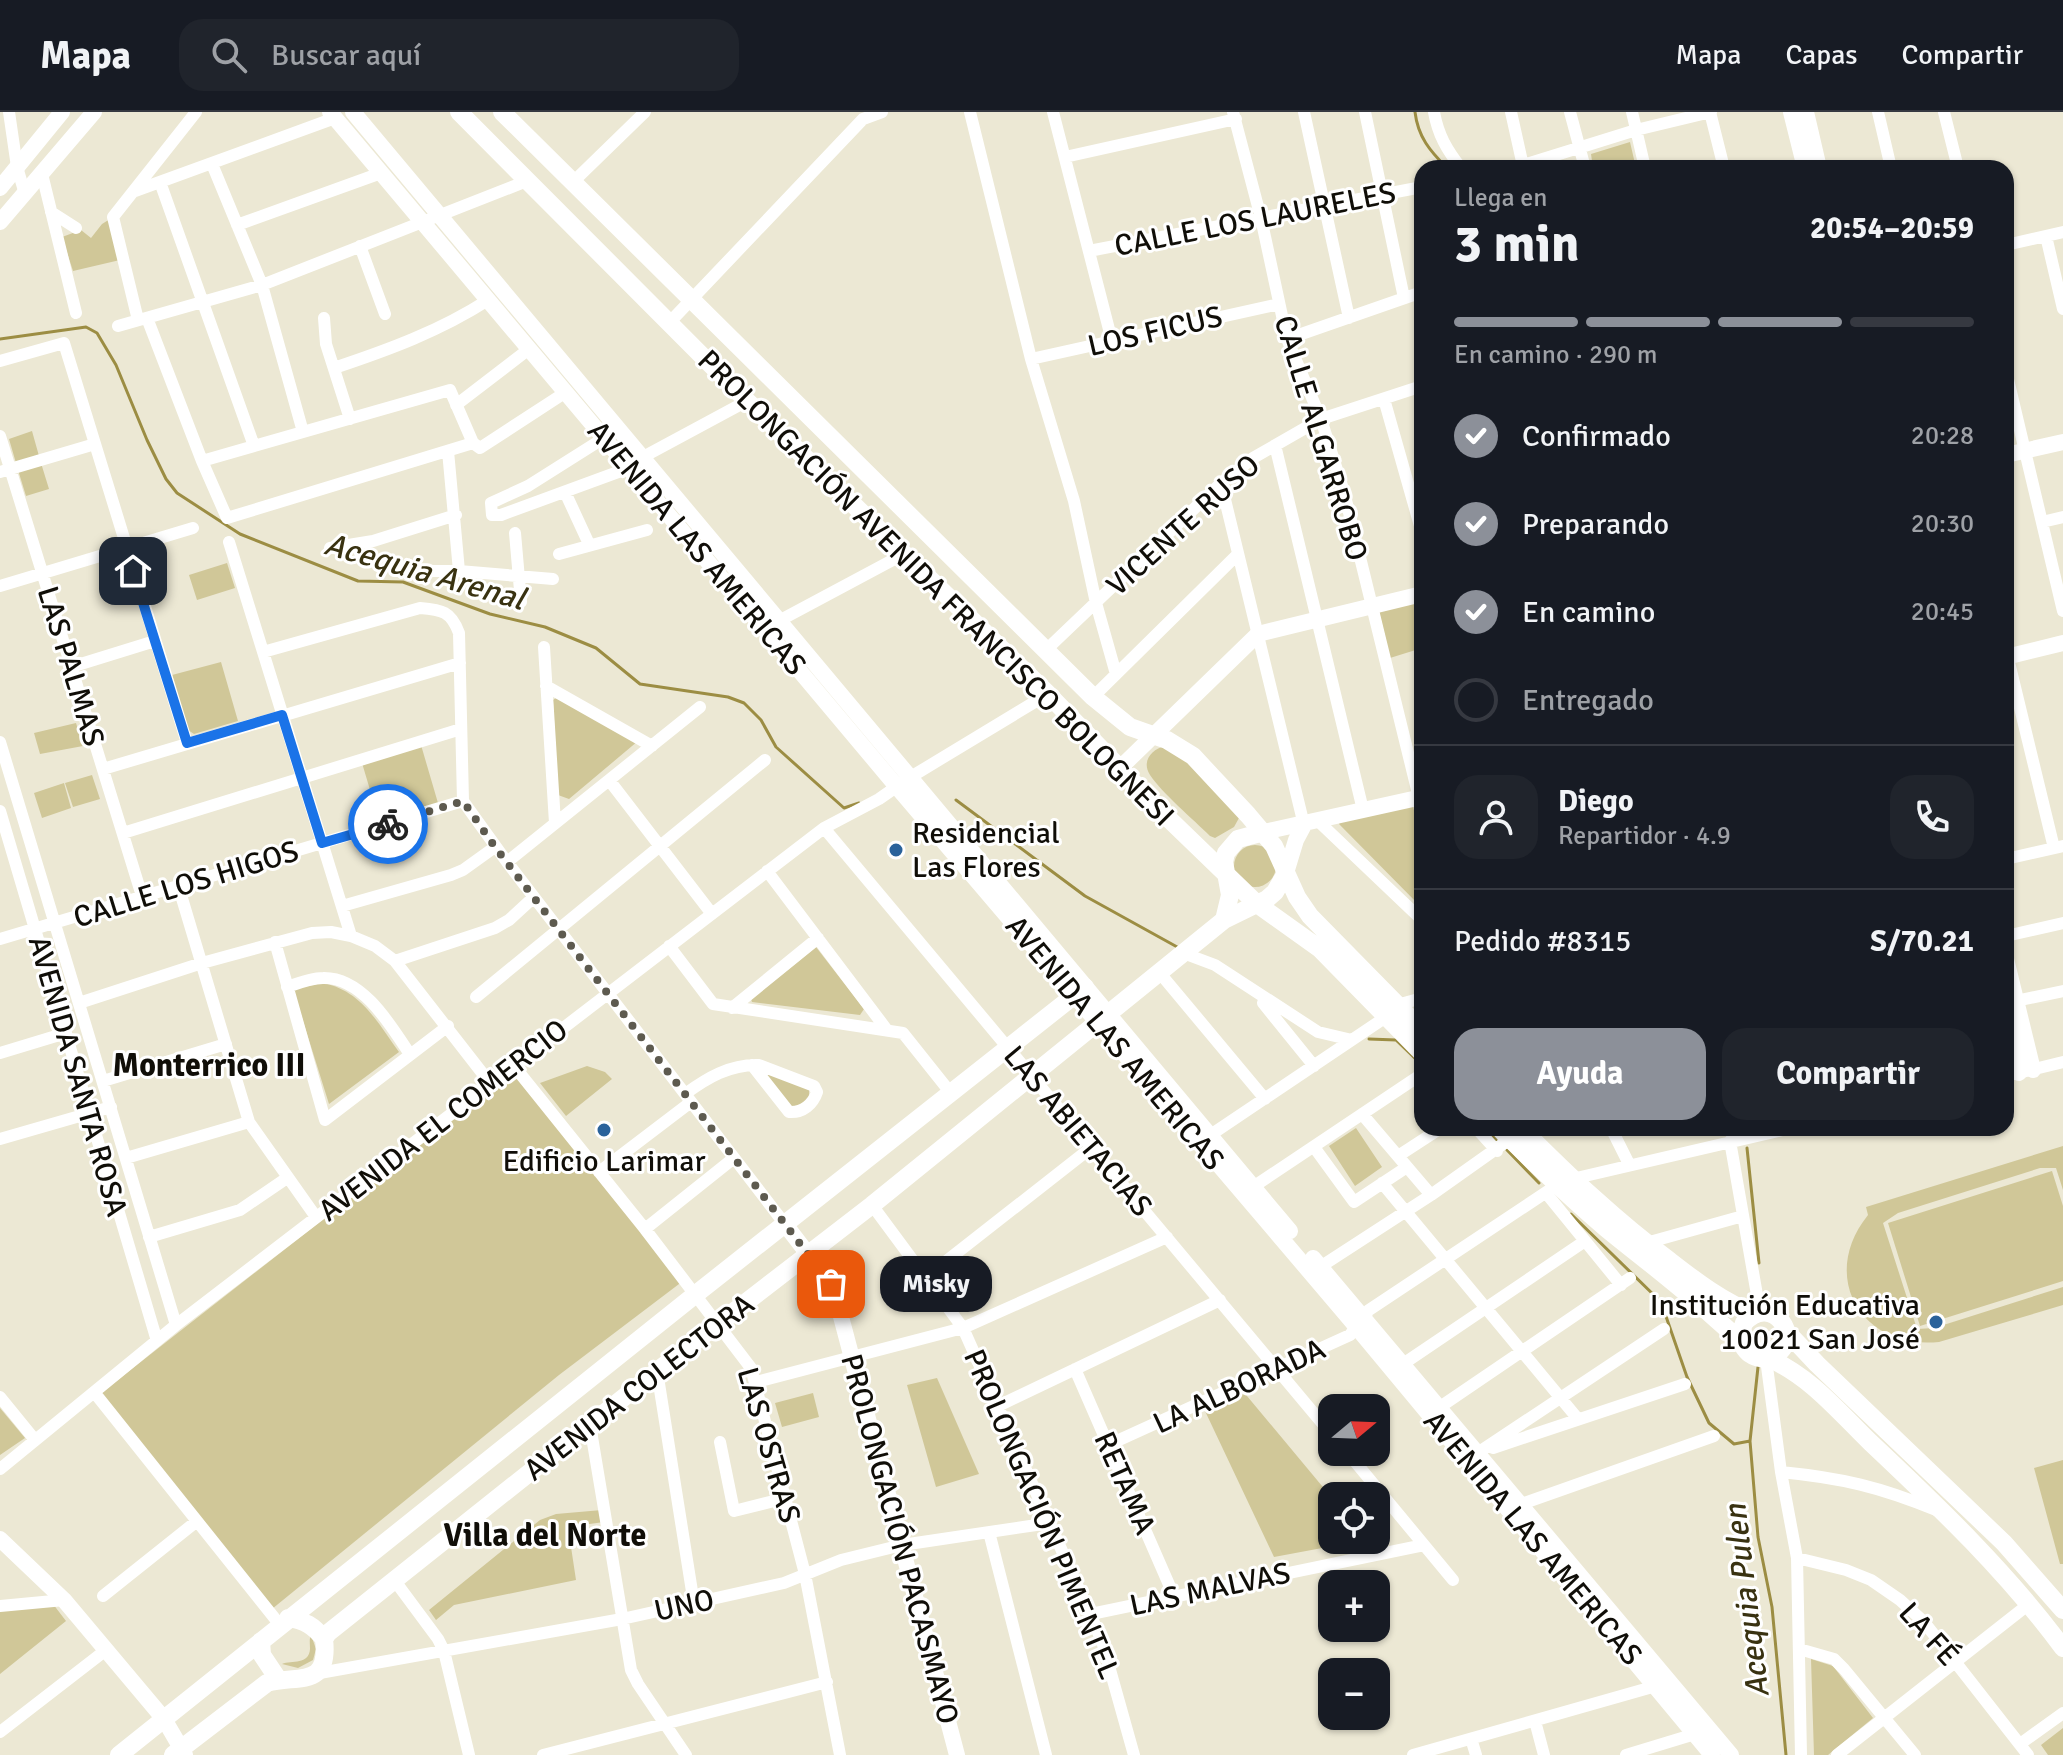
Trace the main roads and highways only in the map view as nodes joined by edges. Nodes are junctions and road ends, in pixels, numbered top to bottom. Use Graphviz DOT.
graph roads {
  1 [pos="459,112"];
  2 [pos="502,112"];
  3 [pos="1264,832"];
  4 [pos="1225,873"];
  5 [pos="1286,873"];
  6 [pos="1257,904"];
  7 [pos="1224,920"];
  8 [pos="1079,991"];
  9 [pos="1392,1011"];
  10 [pos="1414,1025"];
  11 [pos="1414,1042"];
  12 [pos="1507,1136"];
  13 [pos="1558,1186"];
  14 [pos="1757,1313"];
  15 [pos="1786,1331"];
  16 [pos="1741,1343"];
  17 [pos="1767,1358"];
  18 [pos="2063,1610"];
  19 [pos="284,1622"];
  20 [pos="324,1639"];
  21 [pos="261,1641"];
  22 [pos="2063,1648"];
  23 [pos="278,1679"];
  24 [pos="180,1753"];
  25 [pos="119,1755"];
  1 -- 4 [label="main road, PROLONGACIÓN AVENIDA FRANCISCO BOLOGNESI"];
  2 -- 3 [label="main road, PROLONGACIÓN AVENIDA FRANCISCO BOLOGNESI"];
  3 -- 4 [label="main road"];
  3 -- 5 [label="main road, PROLONGACIÓN AVENIDA FRANCISCO BOLOGNESI"];
  4 -- 6 [label="main road, PROLONGACIÓN AVENIDA FRANCISCO BOLOGNESI"];
  4 -- 7 [label="main road"];
  5 -- 6 [label="main road"];
  5 -- 9 [label="main road, PROLONGACIÓN AVENIDA FRANCISCO BOLOGNESI"];
  6 -- 7 [label="main road, AVENIDA COLECTORA"];
  6 -- 9 [label="main road, PROLONGACIÓN AVENIDA FRANCISCO BOLOGNESI"];
  7 -- 20 [label="main road, AVENIDA COLECTORA"];
  8 -- 19 [label="main road, AVENIDA COLECTORA"];
  9 -- 10 [label="main road, PROLONGACIÓN AVENIDA FRANCISCO BOLOGNESI"];
  9 -- 11 [label="main road, PROLONGACIÓN AVENIDA FRANCISCO BOLOGNESI"];
  12 -- 13 [label="main road"];
  13 -- 14 [label="main road"];
  13 -- 16 [label="main road"];
  14 -- 15 [label="main road"];
  14 -- 16 [label="main road"];
  15 -- 17 [label="main road"];
  15 -- 18 [label="main road"];
  16 -- 17 [label="main road"];
  17 -- 22 [label="main road"];
  19 -- 20 [label="main road"];
  19 -- 21 [label="main road, AVENIDA COLECTORA"];
  20 -- 23 [label="main road"];
  21 -- 23 [label="main road"];
  21 -- 25 [label="main road, AVENIDA COLECTORA"];
  23 -- 24 [label="main road"];
}
